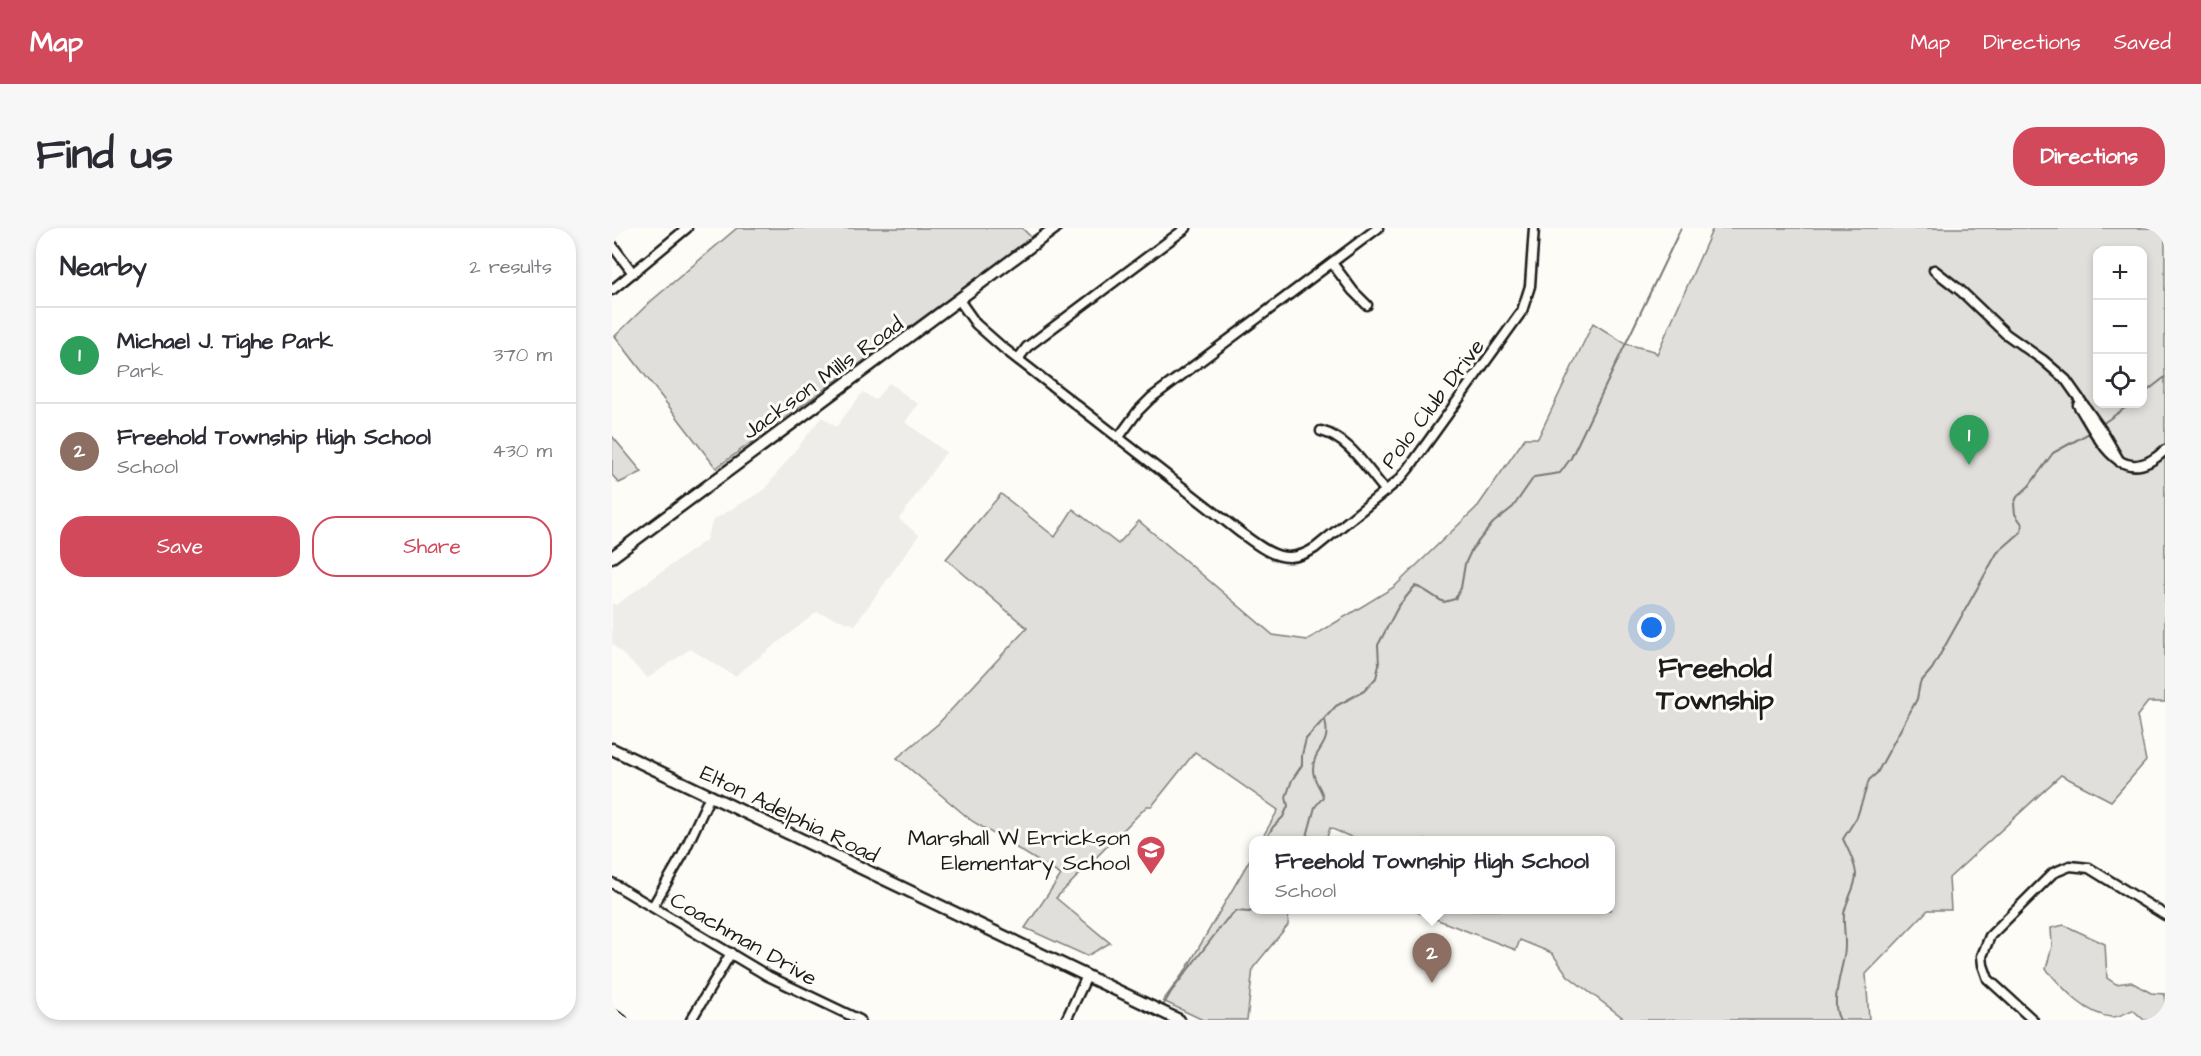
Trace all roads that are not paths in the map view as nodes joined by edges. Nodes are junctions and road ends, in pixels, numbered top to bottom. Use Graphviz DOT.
graph roads {
  1 [pos="687,228"];
  2 [pos="1055,228"];
  3 [pos="1186,228"];
  4 [pos="1378,228"];
  5 [pos="1534,228"];
  6 [pos="612,246"];
  7 [pos="1332,263"];
  8 [pos="1934,270"];
  9 [pos="633,273"];
  10 [pos="612,290"];
  11 [pos="959,300"];
  12 [pos="1367,305"];
  13 [pos="1018,359"];
  14 [pos="1321,431"];
  15 [pos="1119,437"];
  16 [pos="2165,450"];
  17 [pos="1386,491"];
  18 [pos="612,557"];
  19 [pos="612,749"];
  20 [pos="710,796"];
  21 [pos="612,883"];
  22 [pos="653,906"];
  23 [pos="2165,915"];
  24 [pos="731,954"];
  25 [pos="1087,976"];
  26 [pos="612,1014"];
  27 [pos="622,1020"];
  28 [pos="691,1020"];
  29 [pos="860,1020"];
  30 [pos="1066,1020"];
  31 [pos="1179,1020"];
  32 [pos="2033,1020"];
  1 -- 9 [label="street"];
  2 -- 11 [label="main road, Jackson Mills Road"];
  3 -- 13 [label="street"];
  4 -- 7 [label="street"];
  5 -- 17 [label="street, Polo Club Drive"];
  6 -- 9 [label="street"];
  7 -- 12 [label="street"];
  7 -- 15 [label="street"];
  8 -- 16 [label="street"];
  9 -- 10 [label="street"];
  11 -- 13 [label="street, Polo Club Drive"];
  11 -- 18 [label="main road, Jackson Mills Road"];
  13 -- 15 [label="street, Polo Club Drive"];
  14 -- 17 [label="street"];
  15 -- 17 [label="street, Polo Club Drive"];
  19 -- 20 [label="main road, Elton Adelphia Road"];
  20 -- 22 [label="street"];
  20 -- 25 [label="main road, Elton Adelphia Road"];
  21 -- 22 [label="street, Coachman Drive"];
  22 -- 24 [label="street, Coachman Drive"];
  23 -- 32 [label="street"];
  24 -- 28 [label="street"];
  24 -- 29 [label="street, Coachman Drive"];
  25 -- 30 [label="street"];
  25 -- 31 [label="main road, Elton Adelphia Road"];
  26 -- 27 [label="street"];
}
